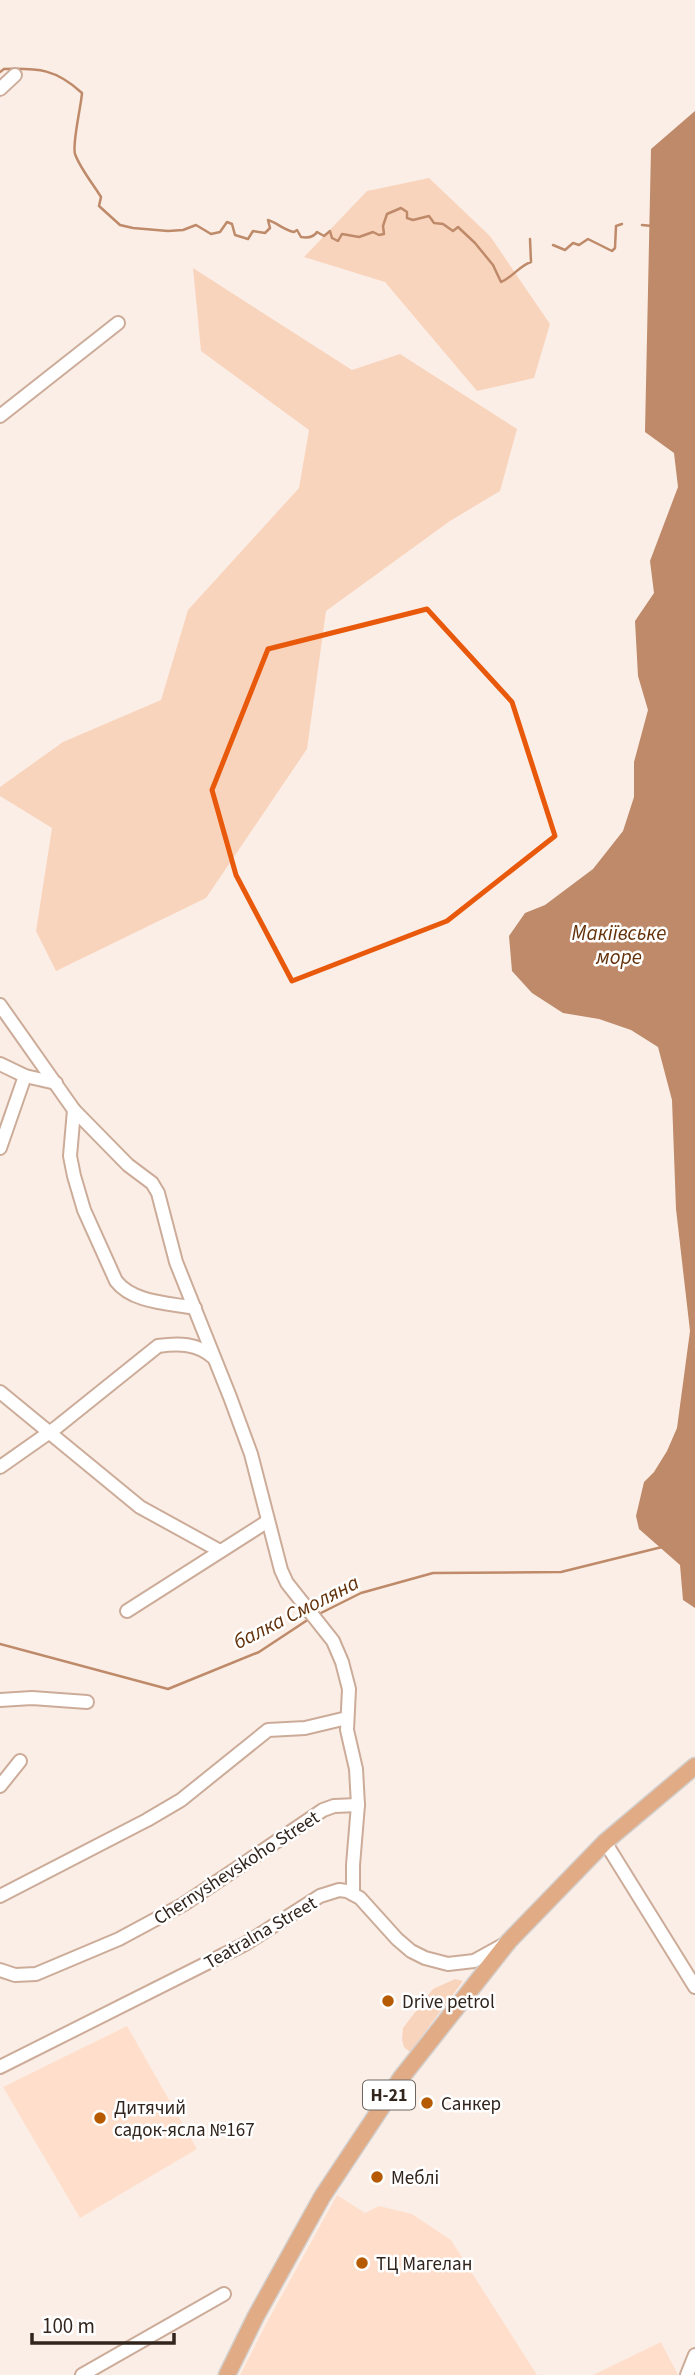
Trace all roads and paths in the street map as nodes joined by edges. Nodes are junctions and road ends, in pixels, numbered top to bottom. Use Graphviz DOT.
graph roads {
  1 [pos="15,75"];
  2 [pos="0,89"];
  3 [pos="118,323"];
  4 [pos="0,416"];
  5 [pos="0,1005"];
  6 [pos="0,1064"];
  7 [pos="25,1076"];
  8 [pos="56,1083"];
  9 [pos="74,1110"];
  10 [pos="0,1148"];
  11 [pos="195,1308"];
  12 [pos="215,1358"];
  13 [pos="0,1392"];
  14 [pos="49,1432"];
  15 [pos="0,1467"];
  16 [pos="268,1521"];
  17 [pos="220,1551"];
  18 [pos="127,1611"];
  19 [pos="0,1700"];
  20 [pos="87,1702"];
  21 [pos="347,1718"];
  22 [pos="20,1761"];
  23 [pos="695,1766"];
  24 [pos="0,1786"];
  25 [pos="358,1805"];
  26 [pos="606,1842"];
  27 [pos="353,1894"];
  28 [pos="0,1896"];
  29 [pos="509,1941"];
  30 [pos="0,1970"];
  31 [pos="695,1987"];
  32 [pos="0,2067"];
  33 [pos="224,2294"];
  34 [pos="695,2355"];
  35 [pos="82,2375"];
  36 [pos="226,2375"];
  37 [pos="687,2375"];
  1 -- 2 [label="street"];
  3 -- 4 [label="street"];
  5 -- 8 [label="street"];
  6 -- 7 [label="street"];
  7 -- 8 [label="street"];
  7 -- 10 [label="street"];
  8 -- 9 [label="street"];
  9 -- 11 [label="street"];
  9 -- 11 [label="street"];
  11 -- 12 [label="street"];
  12 -- 14 [label="street"];
  12 -- 16 [label="street"];
  13 -- 14 [label="street"];
  14 -- 15 [label="street"];
  14 -- 17 [label="street"];
  16 -- 17 [label="street"];
  16 -- 21 [label="street"];
  17 -- 18 [label="street"];
  19 -- 20 [label="street"];
  21 -- 25 [label="street"];
  21 -- 28 [label="street"];
  22 -- 24 [label="street"];
  23 -- 26 [label="main road, Н-21"];
  25 -- 27 [label="street"];
  25 -- 30 [label="street, Chernyshevskoho Street"];
  26 -- 29 [label="main road, Н-21"];
  26 -- 31 [label="street"];
  27 -- 29 [label="street"];
  27 -- 32 [label="street, Teatralna Street"];
  29 -- 36 [label="main road, Н-21"];
  33 -- 35 [label="street"];
  34 -- 37 [label="street"];
}
